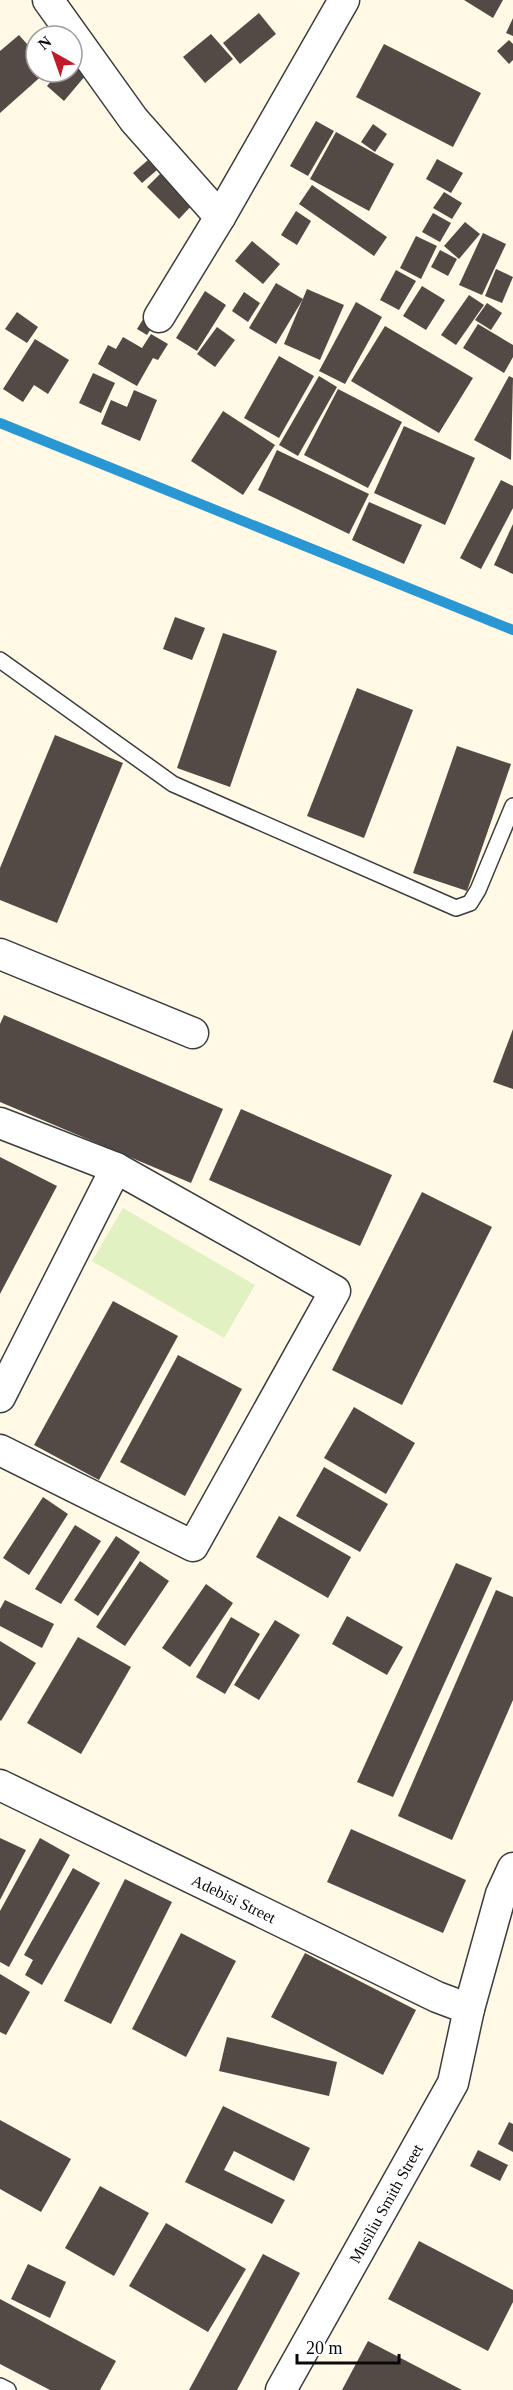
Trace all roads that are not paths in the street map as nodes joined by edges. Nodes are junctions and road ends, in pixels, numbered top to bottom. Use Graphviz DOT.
graph roads {
  1 [pos="48,0"];
  2 [pos="344,0"];
  3 [pos="220,217"];
  4 [pos="159,316"];
  5 [pos="0,660"];
  6 [pos="513,806"];
  7 [pos="0,954"];
  8 [pos="193,1033"];
  9 [pos="0,1123"];
  10 [pos="116,1168"];
  11 [pos="0,1397"];
  12 [pos="0,1450"];
  13 [pos="0,1785"];
  14 [pos="513,1868"];
  15 [pos="469,2009"];
  16 [pos="0,2386"];
  17 [pos="8,2390"];
  18 [pos="281,2390"];
  1 -- 3 [label="street"];
  2 -- 3 [label="street"];
  3 -- 4 [label="street"];
  5 -- 6 [label="lane"];
  7 -- 8 [label="street"];
  9 -- 10 [label="street"];
  10 -- 11 [label="street"];
  10 -- 12 [label="street"];
  13 -- 15 [label="street, Adebisi Street"];
  14 -- 15 [label="street, Musiliu Smith Street"];
  15 -- 18 [label="street, Musiliu Smith Street"];
  16 -- 17 [label="lane"];
}
